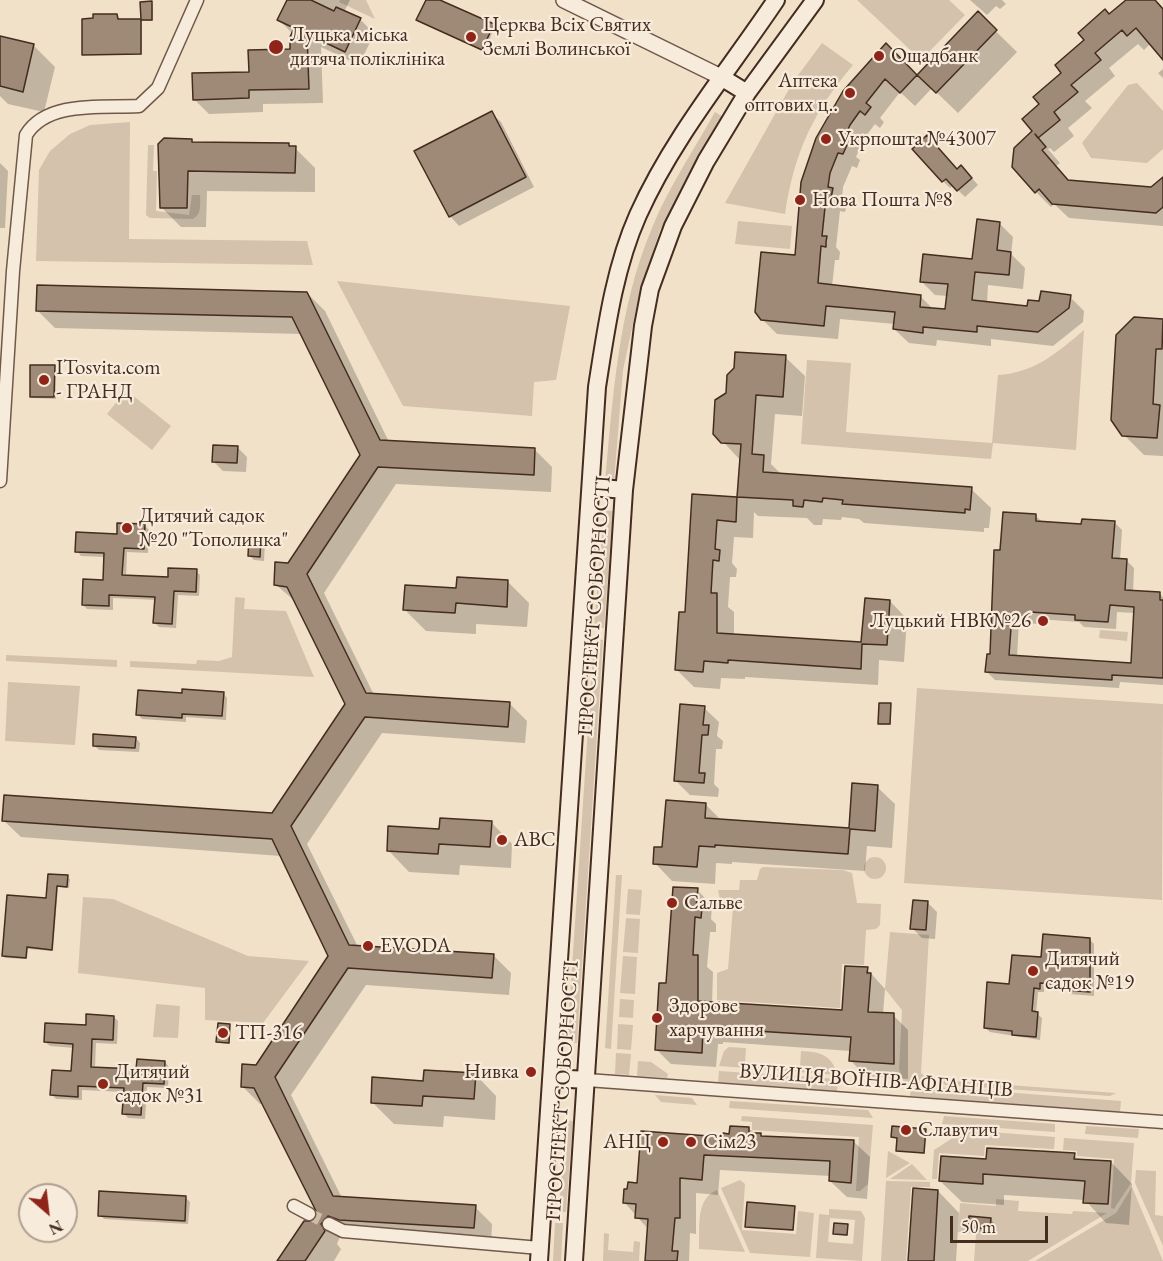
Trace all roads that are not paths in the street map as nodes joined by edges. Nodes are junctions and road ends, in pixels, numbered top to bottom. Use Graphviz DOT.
graph roads {
  1 [pos="197,0"];
  2 [pos="564,0"];
  3 [pos="776,0"];
  4 [pos="815,0"];
  5 [pos="721,77"];
  6 [pos="747,93"];
  7 [pos="0,481"];
  8 [pos="591,487"];
  9 [pos="624,490"];
  10 [pos="553,1078"];
  11 [pos="587,1080"];
  12 [pos="1163,1122"];
  13 [pos="294,1206"];
  14 [pos="309,1214"];
  15 [pos="329,1224"];
  16 [pos="540,1254"];
  17 [pos="574,1261"];
  1 -- 7 [label="street"];
  2 -- 5 [label="street"];
  3 -- 5 [label="main road, ПРОСПЕКТ СОБОРНОСТІ"];
  4 -- 6 [label="main road, ПРОСПЕКТ СОБОРНОСТІ"];
  5 -- 6 [label="main road"];
  5 -- 8 [label="main road, ПРОСПЕКТ СОБОРНОСТІ"];
  6 -- 9 [label="main road, ПРОСПЕКТ СОБОРНОСТІ"];
  8 -- 9 [label="main road"];
  8 -- 10 [label="main road, ПРОСПЕКТ СОБОРНОСТІ"];
  9 -- 11 [label="main road, ПРОСПЕКТ СОБОРНОСТІ"];
  10 -- 11 [label="main road"];
  10 -- 16 [label="main road, ПРОСПЕКТ СОБОРНОСТІ"];
  11 -- 12 [label="street, ВУЛИЦЯ ВОЇНІВ-АФГАНЦІВ"];
  11 -- 17 [label="main road, ПРОСПЕКТ СОБОРНОСТІ"];
  13 -- 14 [label="street"];
  15 -- 16 [label="street"];
}
